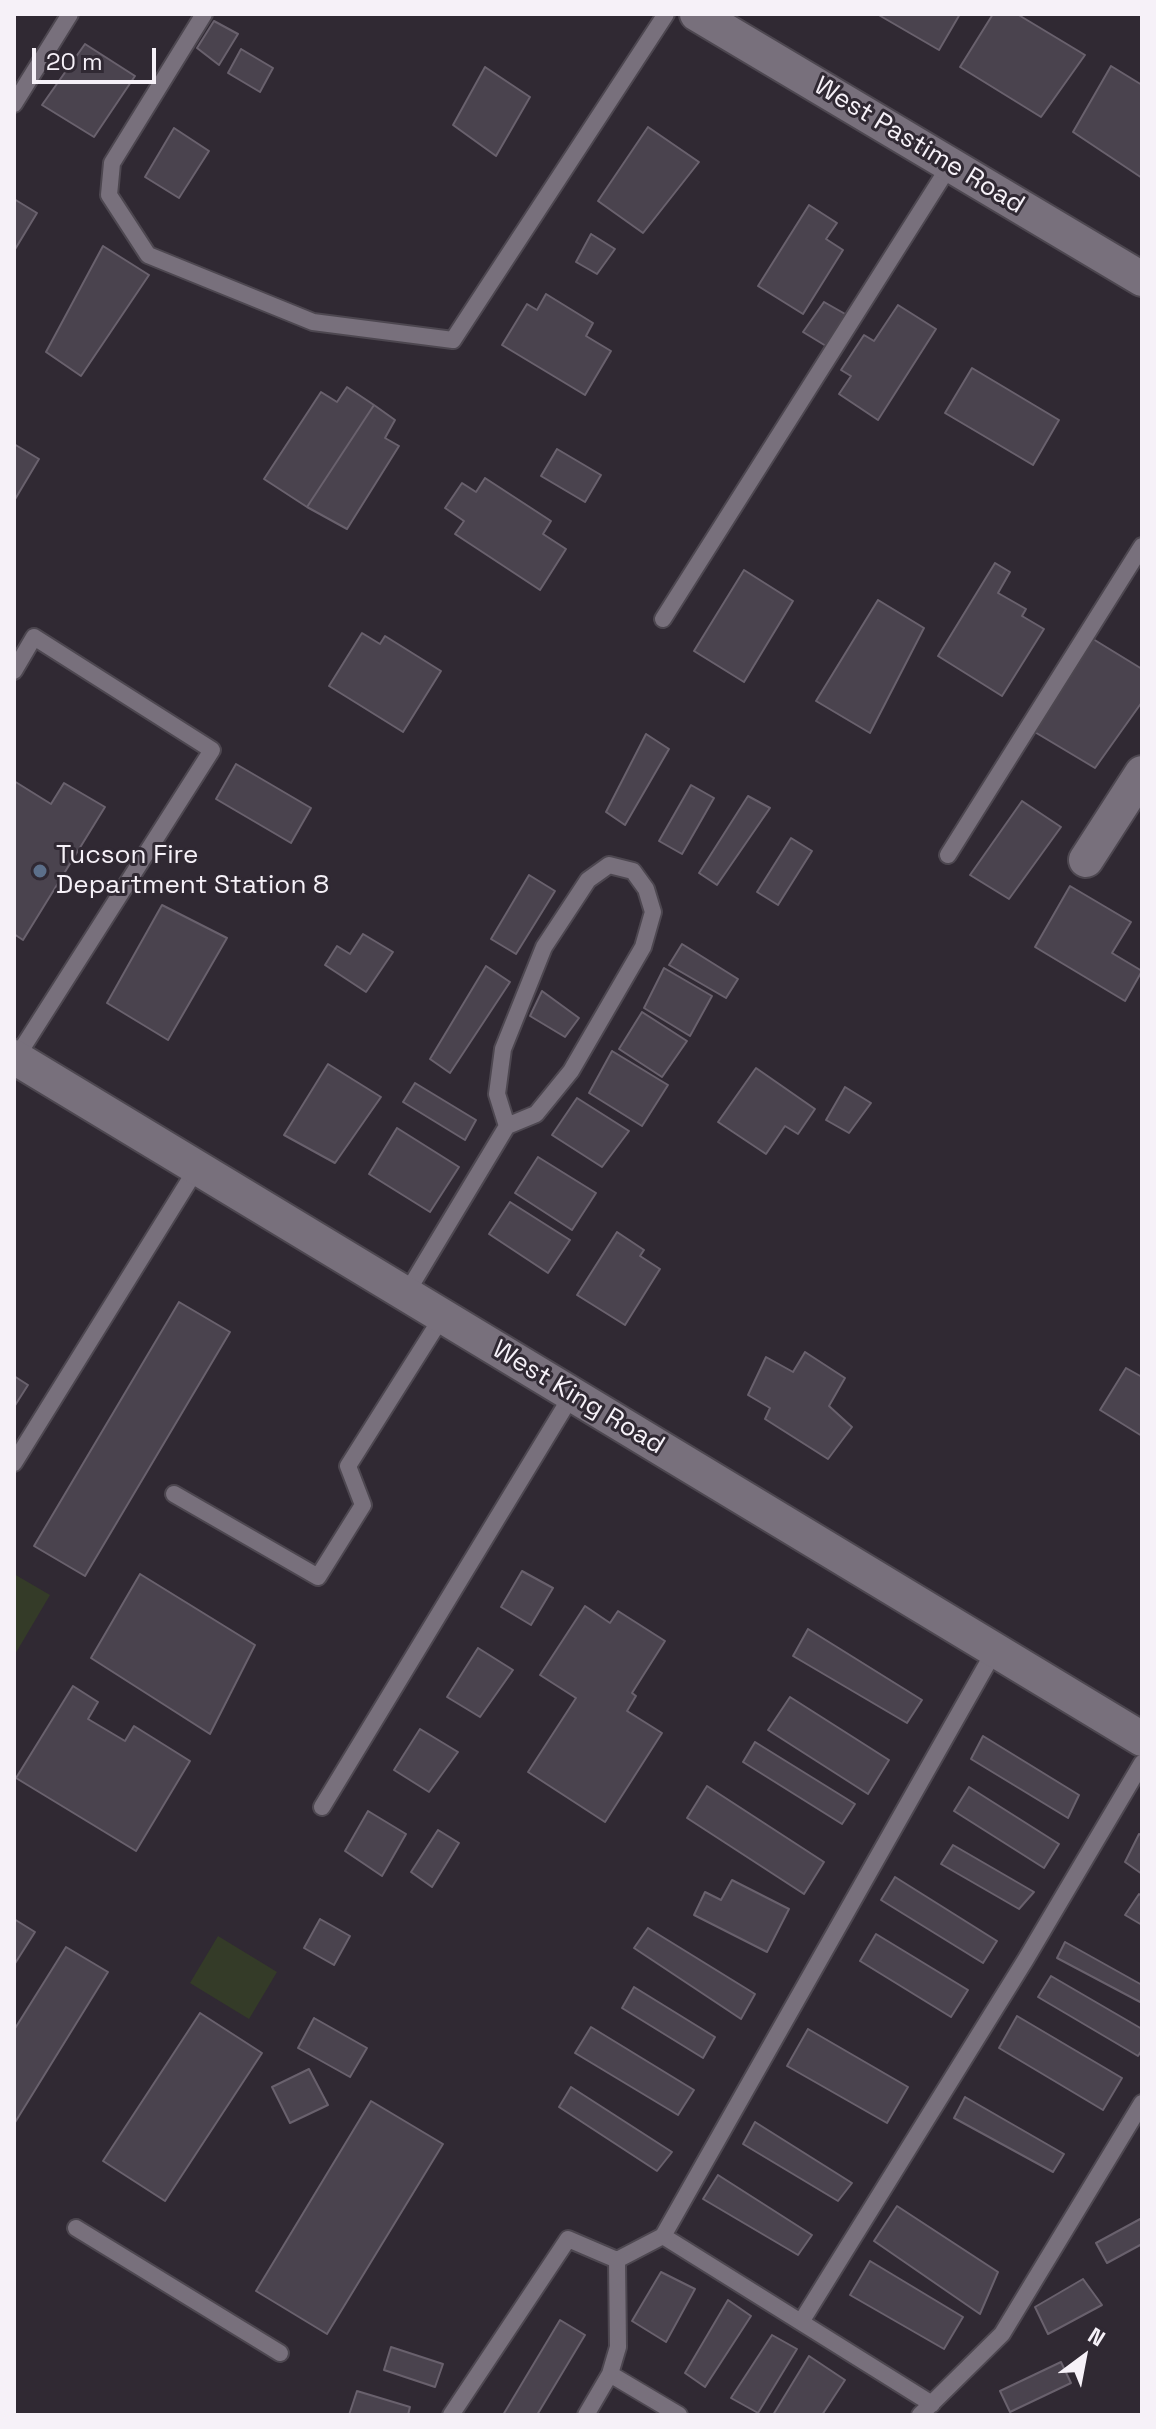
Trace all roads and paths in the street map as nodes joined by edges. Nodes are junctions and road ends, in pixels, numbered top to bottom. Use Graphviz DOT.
graph roads {
  1 [pos="70,14"];
  2 [pos="204,14"];
  3 [pos="666,14"];
  4 [pos="697,14"];
  5 [pos="14,104"];
  6 [pos="950,165"];
  7 [pos="1142,279"];
  8 [pos="1142,546"];
  9 [pos="663,619"];
  10 [pos="14,671"];
  11 [pos="1142,773"];
  12 [pos="948,855"];
  13 [pos="1086,860"];
  14 [pos="15,1058"];
  15 [pos="507,1126"];
  16 [pos="197,1168"];
  17 [pos="406,1294"];
  18 [pos="442,1317"];
  19 [pos="572,1395"];
  20 [pos="14,1463"];
  21 [pos="174,1494"];
  22 [pos="995,1650"];
  23 [pos="1142,1739"];
  24 [pos="1142,1763"];
  25 [pos="322,1807"];
  26 [pos="1142,2103"];
  27 [pos="76,2228"];
  28 [pos="663,2236"];
  29 [pos="617,2260"];
  30 [pos="801,2322"];
  31 [pos="280,2353"];
  32 [pos="610,2374"];
  33 [pos="926,2410"];
  34 [pos="451,2415"];
  35 [pos="586,2415"];
  36 [pos="679,2415"];
  1 -- 5 [label="lane"];
  2 -- 3 [label="lane"];
  4 -- 6 [label="street, West Pastime Road"];
  6 -- 7 [label="street, West Pastime Road"];
  6 -- 9 [label="lane"];
  8 -- 12 [label="lane"];
  10 -- 14 [label="lane"];
  11 -- 13 [label="street"];
  14 -- 16 [label="street, West King Road"];
  15 -- 15 [label="lane"];
  15 -- 17 [label="lane"];
  16 -- 17 [label="street, West King Road"];
  16 -- 20 [label="lane"];
  17 -- 18 [label="street, West King Road"];
  18 -- 19 [label="street, West King Road"];
  18 -- 21 [label="lane"];
  19 -- 22 [label="street, West King Road"];
  19 -- 25 [label="lane"];
  22 -- 23 [label="street, West King Road"];
  22 -- 28 [label="lane"];
  24 -- 30 [label="lane"];
  26 -- 33 [label="lane"];
  27 -- 31 [label="lane"];
  28 -- 29 [label="lane"];
  28 -- 30 [label="lane"];
  29 -- 32 [label="lane"];
  29 -- 34 [label="lane"];
  30 -- 33 [label="lane"];
  32 -- 35 [label="lane"];
  32 -- 36 [label="lane"];
}
